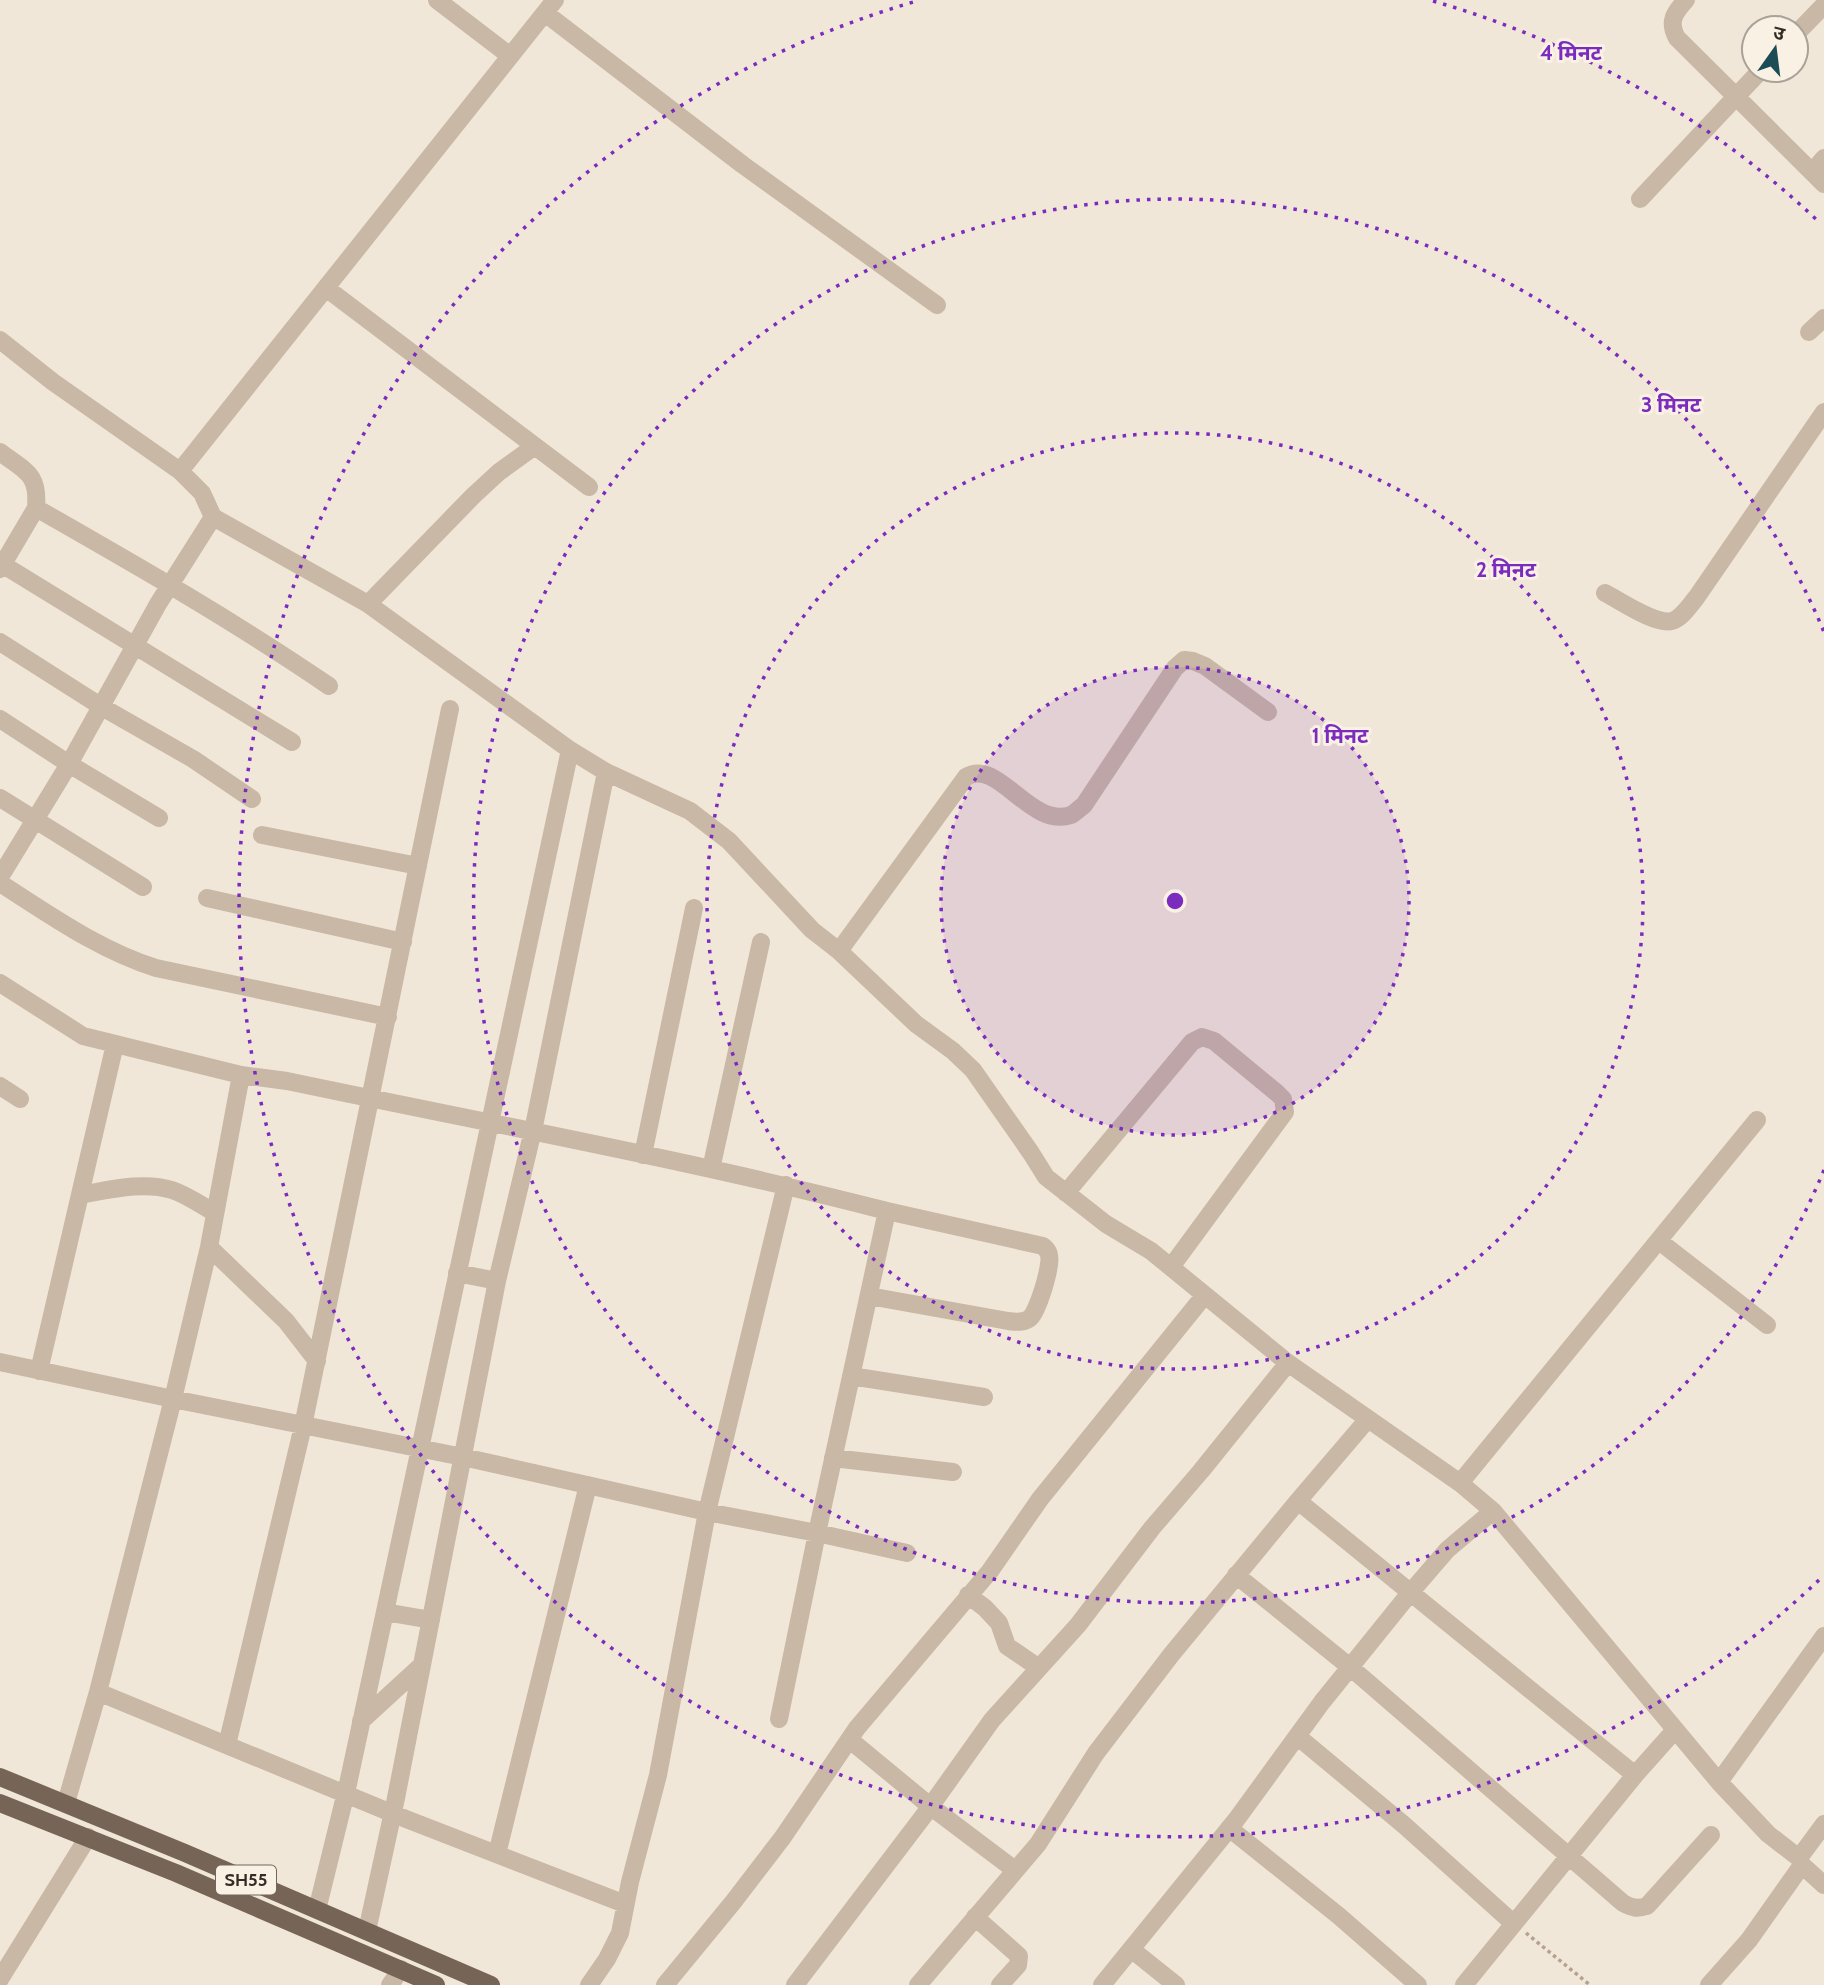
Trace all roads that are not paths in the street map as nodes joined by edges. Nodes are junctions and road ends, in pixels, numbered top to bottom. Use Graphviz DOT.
graph roads {
  1 [pos="437,0"];
  2 [pos="1686,0"];
  3 [pos="1824,5"];
  4 [pos="550,6"];
  5 [pos="1810,20"];
  6 [pos="509,55"];
  7 [pos="1749,84"];
  8 [pos="1736,97"];
  9 [pos="1824,158"];
  10 [pos="1818,178"];
  11 [pos="1640,200"];
  12 [pos="326,288"];
  13 [pos="937,305"];
  14 [pos="1824,318"];
  15 [pos="1809,332"];
  16 [pos="0,340"];
  17 [pos="1824,412"];
  18 [pos="535,446"];
  19 [pos="0,452"];
  20 [pos="180,471"];
  21 [pos="589,487"];
  22 [pos="36,495"];
  23 [pos="213,517"];
  24 [pos="1,566"];
  25 [pos="170,585"];
  26 [pos="1605,593"];
  27 [pos="368,604"];
  28 [pos="0,642"];
  29 [pos="135,647"];
  30 [pos="329,686"];
  31 [pos="102,707"];
  32 [pos="450,709"];
  33 [pos="1268,712"];
  34 [pos="0,719"];
  35 [pos="292,742"];
  36 [pos="570,750"];
  37 [pos="69,764"];
  38 [pos="606,772"];
  39 [pos="0,798"];
  40 [pos="253,799"];
  41 [pos="159,818"];
  42 [pos="35,820"];
  43 [pos="262,835"];
  44 [pos="418,866"];
  45 [pos="0,877"];
  46 [pos="0,883"];
  47 [pos="143,887"];
  48 [pos="207,898"];
  49 [pos="694,908"];
  50 [pos="402,942"];
  51 [pos="761,942"];
  52 [pos="839,951"];
  53 [pos="0,983"];
  54 [pos="387,1017"];
  55 [pos="115,1044"];
  56 [pos="241,1075"];
  57 [pos="0,1086"];
  58 [pos="20,1098"];
  59 [pos="371,1098"];
  60 [pos="1757,1120"];
  61 [pos="489,1123"];
  62 [pos="533,1132"];
  63 [pos="643,1155"];
  64 [pos="711,1169"];
  65 [pos="786,1185"];
  66 [pos="1066,1193"];
  67 [pos="80,1195"];
  68 [pos="887,1211"];
  69 [pos="215,1213"];
  70 [pos="1659,1241"];
  71 [pos="209,1247"];
  72 [pos="1171,1267"];
  73 [pos="457,1273"];
  74 [pos="498,1281"];
  75 [pos="869,1296"];
  76 [pos="1204,1296"];
  77 [pos="1767,1325"];
  78 [pos="317,1360"];
  79 [pos="0,1362"];
  80 [pos="1288,1363"];
  81 [pos="39,1371"];
  82 [pos="851,1377"];
  83 [pos="984,1396"];
  84 [pos="173,1399"];
  85 [pos="1368,1419"];
  86 [pos="303,1426"];
  87 [pos="420,1450"];
  88 [pos="463,1457"];
  89 [pos="833,1458"];
  90 [pos="953,1472"];
  91 [pos="1460,1483"];
  92 [pos="588,1485"];
  93 [pos="1298,1501"];
  94 [pos="1493,1511"];
  95 [pos="707,1512"];
  96 [pos="817,1533"];
  97 [pos="907,1553"];
  98 [pos="1236,1575"];
  99 [pos="1410,1592"];
  100 [pos="968,1595"];
  101 [pos="385,1612"];
  102 [pos="431,1619"];
  103 [pos="1824,1636"];
  104 [pos="422,1665"];
  105 [pos="1350,1667"];
  106 [pos="1039,1668"];
  107 [pos="98,1692"];
  108 [pos="779,1719"];
  109 [pos="361,1721"];
  110 [pos="1675,1730"];
  111 [pos="1297,1736"];
  112 [pos="850,1740"];
  113 [pos="227,1745"];
  114 [pos="1635,1775"];
  115 [pos="0,1777"];
  116 [pos="1719,1782"];
  117 [pos="346,1794"];
  118 [pos="66,1803"];
  119 [pos="1,1806"];
  120 [pos="930,1807"];
  121 [pos="393,1814"];
  122 [pos="1824,1824"];
  123 [pos="1230,1828"];
  124 [pos="1711,1835"];
  125 [pos="88,1837"];
  126 [pos="497,1854"];
  127 [pos="1569,1856"];
  128 [pos="1801,1862"];
  129 [pos="1015,1870"];
  130 [pos="1824,1885"];
  131 [pos="625,1904"];
  132 [pos="317,1910"];
  133 [pos="975,1917"];
  134 [pos="343,1921"];
  135 [pos="1513,1923"];
  136 [pos="367,1931"];
  137 [pos="335,1942"];
  138 [pos="1131,1949"];
  139 [pos="401,1969"];
  140 [pos="0,1979"];
  141 [pos="390,1985"];
  142 [pos="436,1985"];
  143 [pos="491,1985"];
  144 [pos="589,1985"];
  145 [pos="665,1985"];
  146 [pos="795,1985"];
  147 [pos="918,1985"];
  148 [pos="1000,1985"];
  149 [pos="1102,1985"];
  150 [pos="1176,1985"];
  151 [pos="1418,1985"];
  152 [pos="1464,1985"];
  153 [pos="1709,1985"];
  1 -- 6 [label="street"];
  2 -- 8 [label="street"];
  3 -- 5 [label="street"];
  4 -- 6 [label="street"];
  4 -- 13 [label="street"];
  6 -- 12 [label="street"];
  7 -- 8 [label="street"];
  8 -- 10 [label="street"];
  8 -- 11 [label="street"];
  9 -- 10 [label="street"];
  12 -- 18 [label="street"];
  12 -- 20 [label="street"];
  14 -- 15 [label="street"];
  16 -- 20 [label="street"];
  17 -- 26 [label="street"];
  18 -- 21 [label="street"];
  18 -- 27 [label="street"];
  19 -- 22 [label="street"];
  20 -- 23 [label="street"];
  22 -- 24 [label="street"];
  22 -- 25 [label="street"];
  23 -- 25 [label="street"];
  23 -- 27 [label="street"];
  24 -- 29 [label="street"];
  25 -- 29 [label="street"];
  25 -- 30 [label="street"];
  27 -- 36 [label="street"];
  28 -- 31 [label="street"];
  29 -- 31 [label="street"];
  29 -- 35 [label="street"];
  31 -- 37 [label="street"];
  31 -- 40 [label="street"];
  32 -- 44 [label="street"];
  33 -- 52 [label="street"];
  34 -- 37 [label="street"];
  36 -- 38 [label="street"];
  36 -- 61 [label="street"];
  37 -- 41 [label="street"];
  37 -- 42 [label="street"];
  38 -- 52 [label="street"];
  38 -- 62 [label="street"];
  39 -- 42 [label="street"];
  42 -- 45 [label="street"];
  42 -- 47 [label="street"];
  43 -- 44 [label="street"];
  44 -- 50 [label="street"];
  46 -- 54 [label="street"];
  48 -- 50 [label="street"];
  49 -- 63 [label="street"];
  50 -- 54 [label="street"];
  51 -- 64 [label="street"];
  52 -- 66 [label="street"];
  53 -- 55 [label="street"];
  54 -- 59 [label="street"];
  55 -- 56 [label="street"];
  55 -- 67 [label="street"];
  56 -- 59 [label="street"];
  56 -- 69 [label="street"];
  57 -- 58 [label="street"];
  59 -- 61 [label="street"];
  59 -- 78 [label="street"];
  60 -- 70 [label="street"];
  61 -- 62 [label="street"];
  61 -- 73 [label="street"];
  62 -- 63 [label="street"];
  62 -- 74 [label="street"];
  63 -- 64 [label="street"];
  64 -- 65 [label="street"];
  65 -- 68 [label="street"];
  65 -- 95 [label="street"];
  66 -- 72 [label="street"];
  66 -- 72 [label="street"];
  67 -- 69 [label="street"];
  67 -- 81 [label="street"];
  68 -- 75 [label="street"];
  68 -- 75 [label="street"];
  69 -- 71 [label="street"];
  70 -- 77 [label="street"];
  70 -- 91 [label="street"];
  71 -- 78 [label="street"];
  71 -- 84 [label="street"];
  72 -- 76 [label="street"];
  73 -- 74 [label="street"];
  73 -- 87 [label="street"];
  74 -- 88 [label="street"];
  75 -- 82 [label="street"];
  76 -- 80 [label="street"];
  76 -- 100 [label="street"];
  78 -- 86 [label="street"];
  79 -- 81 [label="street"];
  80 -- 85 [label="street"];
  80 -- 106 [label="street"];
  81 -- 84 [label="street"];
  82 -- 83 [label="street"];
  82 -- 89 [label="street"];
  84 -- 86 [label="street"];
  84 -- 107 [label="street"];
  85 -- 91 [label="street"];
  85 -- 93 [label="street"];
  86 -- 87 [label="street"];
  86 -- 113 [label="street"];
  87 -- 88 [label="street"];
  87 -- 101 [label="street"];
  88 -- 92 [label="street"];
  88 -- 102 [label="street"];
  89 -- 90 [label="street"];
  89 -- 96 [label="street"];
  91 -- 94 [label="street"];
  92 -- 95 [label="street"];
  92 -- 126 [label="street"];
  93 -- 98 [label="street"];
  93 -- 99 [label="street"];
  94 -- 99 [label="street"];
  94 -- 110 [label="street"];
  95 -- 96 [label="street"];
  95 -- 131 [label="street"];
  96 -- 97 [label="street"];
  96 -- 108 [label="street"];
  98 -- 105 [label="street"];
  98 -- 129 [label="street"];
  99 -- 105 [label="street"];
  99 -- 114 [label="street"];
  100 -- 106 [label="street"];
  100 -- 112 [label="street"];
  101 -- 102 [label="street"];
  101 -- 109 [label="street"];
  102 -- 104 [label="street"];
  103 -- 116 [label="street"];
  104 -- 109 [label="street"];
  104 -- 121 [label="street"];
  105 -- 111 [label="street"];
  105 -- 127 [label="street"];
  106 -- 120 [label="street"];
  107 -- 113 [label="street"];
  107 -- 118 [label="street"];
  109 -- 117 [label="street"];
  110 -- 114 [label="street"];
  110 -- 116 [label="street"];
  111 -- 123 [label="street"];
  111 -- 135 [label="street"];
  112 -- 120 [label="street"];
  112 -- 145 [label="street"];
  113 -- 117 [label="street"];
  114 -- 127 [label="street"];
  115 -- 118 [label="main road, SH55"];
  116 -- 128 [label="street"];
  117 -- 121 [label="street"];
  117 -- 132 [label="street"];
  118 -- 132 [label="main road, SH55"];
  119 -- 125 [label="main road, SH55"];
  120 -- 129 [label="street"];
  120 -- 146 [label="street"];
  121 -- 126 [label="street"];
  121 -- 136 [label="street"];
  122 -- 128 [label="street"];
  123 -- 138 [label="street"];
  123 -- 151 [label="street"];
  124 -- 127 [label="street"];
  125 -- 137 [label="main road, SH55"];
  125 -- 140 [label="street"];
  126 -- 131 [label="street"];
  127 -- 135 [label="street"];
  128 -- 130 [label="street"];
  128 -- 153 [label="street"];
  129 -- 133 [label="street"];
  131 -- 144 [label="street"];
  132 -- 134 [label="main road, SH55"];
  133 -- 147 [label="street"];
  133 -- 148 [label="street"];
  134 -- 136 [label="main road, SH55"];
  134 -- 137 [label="main road"];
  135 -- 152 [label="street"];
  136 -- 143 [label="main road, SH55"];
  137 -- 139 [label="main road, SH55"];
  138 -- 149 [label="street"];
  138 -- 150 [label="street"];
  139 -- 141 [label="street"];
  139 -- 142 [label="main road, SH55"];
}
